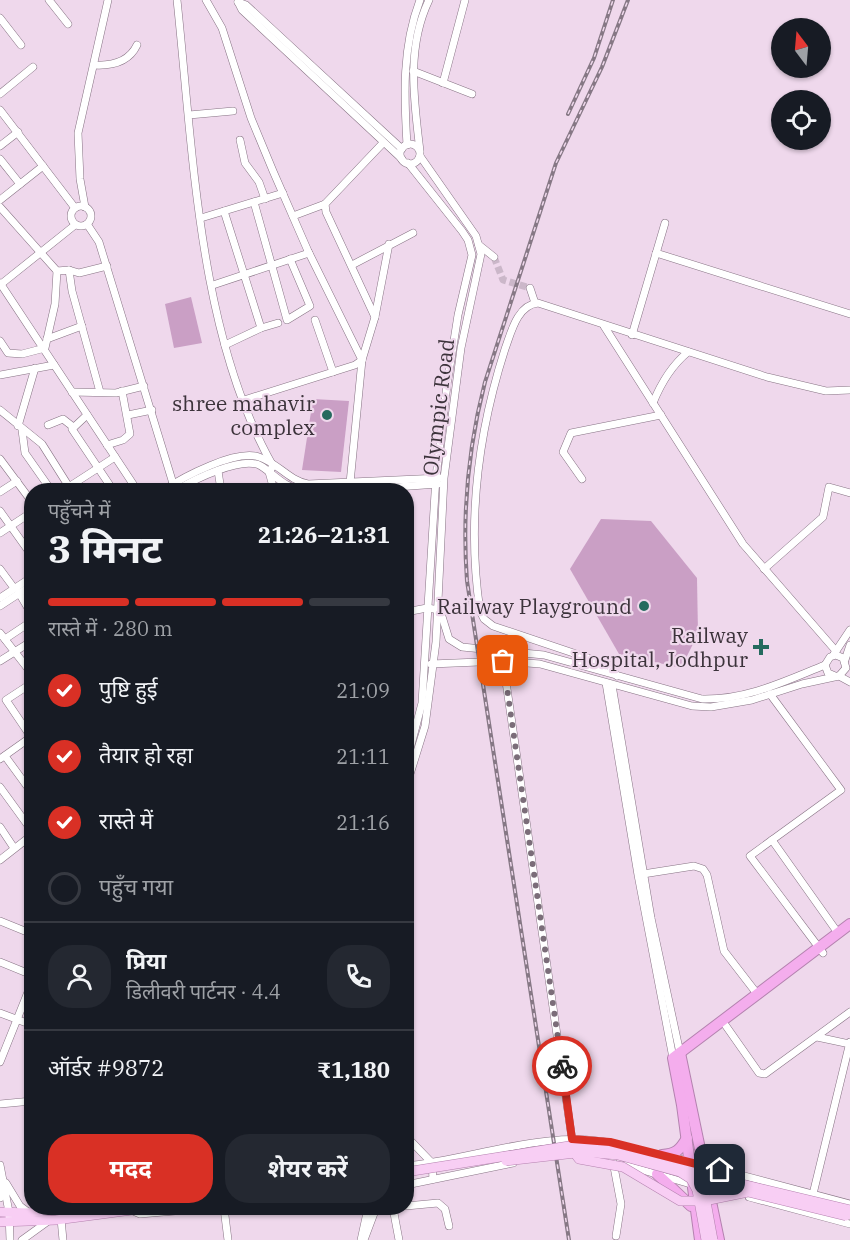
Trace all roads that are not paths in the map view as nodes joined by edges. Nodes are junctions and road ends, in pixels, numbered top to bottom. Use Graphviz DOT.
graph roads {
  1 [pos="49,0"];
  2 [pos="108,0"];
  3 [pos="177,0"];
  4 [pos="206,0"];
  5 [pos="420,0"];
  6 [pos="429,0"];
  7 [pos="465,0"];
  8 [pos="237,1"];
  9 [pos="0,18"];
  10 [pos="68,24"];
  11 [pos="21,45"];
  12 [pos="137,45"];
  13 [pos="94,65"];
  14 [pos="33,67"];
  15 [pos="413,71"];
  16 [pos="443,83"];
  17 [pos="0,94"];
  18 [pos="472,94"];
  19 [pos="0,110"];
  20 [pos="233,111"];
  21 [pos="189,115"];
  22 [pos="18,132"];
  23 [pos="240,140"];
  24 [pos="383,143"];
  25 [pos="0,146"];
  26 [pos="405,147"];
  27 [pos="420,154"];
  28 [pos="0,159"];
  29 [pos="405,161"];
  30 [pos="43,166"];
  31 [pos="20,184"];
  32 [pos="283,193"];
  33 [pos="265,199"];
  34 [pos="0,200"];
  35 [pos="254,202"];
  36 [pos="325,204"];
  37 [pos="0,207"];
  38 [pos="85,207"];
  39 [pos="75,208"];
  40 [pos="224,211"];
  41 [pos="293,216"];
  42 [pos="201,218"];
  43 [pos="665,223"];
  44 [pos="87,224"];
  45 [pos="75,225"];
  46 [pos="413,233"];
  47 [pos="389,244"];
  48 [pos="479,245"];
  49 [pos="40,253"];
  50 [pos="309,253"];
  51 [pos="656,253"];
  52 [pos="494,257"];
  53 [pos="290,259"];
  54 [pos="272,265"];
  55 [pos="107,266"];
  56 [pos="351,266"];
  57 [pos="69,270"];
  58 [pos="57,271"];
  59 [pos="244,275"];
  60 [pos="0,284"];
  61 [pos="213,285"];
  62 [pos="530,288"];
  63 [pos="534,303"];
  64 [pos="850,314"];
  65 [pos="375,317"];
  66 [pos="315,320"];
  67 [pos="278,323"];
  68 [pos="82,326"];
  69 [pos="604,326"];
  70 [pos="261,328"];
  71 [pos="632,335"];
  72 [pos="47,339"];
  73 [pos="0,341"];
  74 [pos="225,345"];
  75 [pos="45,348"];
  76 [pos="688,352"];
  77 [pos="362,360"];
  78 [pos="54,365"];
  79 [pos="35,368"];
  80 [pos="333,372"];
  81 [pos="0,375"];
  82 [pos="144,386"];
  83 [pos="850,390"];
  84 [pos="122,391"];
  85 [pos="72,392"];
  86 [pos="100,392"];
  87 [pos="241,401"];
  88 [pos="653,403"];
  89 [pos="0,410"];
  90 [pos="152,410"];
  91 [pos="87,415"];
  92 [pos="661,415"];
  93 [pos="128,416"];
  94 [pos="48,425"];
  95 [pos="72,426"];
  96 [pos="20,428"];
  97 [pos="107,446"];
  98 [pos="115,457"];
  99 [pos="0,459"];
  100 [pos="97,468"];
  101 [pos="271,469"];
  102 [pos="218,471"];
  103 [pos="582,479"];
  104 [pos="17,481"];
  105 [pos="435,481"];
  106 [pos="444,481"];
  107 [pos="46,483"];
  108 [pos="65,483"];
  109 [pos="76,483"];
  110 [pos="108,483"];
  111 [pos="132,483"];
  112 [pos="174,483"];
  113 [pos="182,483"];
  114 [pos="188,483"];
  115 [pos="220,483"];
  116 [pos="273,483"];
  117 [pos="284,483"];
  118 [pos="307,483"];
  119 [pos="350,483"];
  120 [pos="414,483"];
  121 [pos="24,491"];
  122 [pos="0,492"];
  123 [pos="850,493"];
  124 [pos="0,511"];
  125 [pos="24,517"];
  126 [pos="11,526"];
  127 [pos="0,533"];
  128 [pos="24,545"];
  129 [pos="0,569"];
  130 [pos="764,569"];
  131 [pos="24,584"];
  132 [pos="24,588"];
  133 [pos="16,591"];
  134 [pos="0,598"];
  135 [pos="24,603"];
  136 [pos="0,606"];
  137 [pos="428,608"];
  138 [pos="436,608"];
  139 [pos="414,611"];
  140 [pos="24,625"];
  141 [pos="850,630"];
  142 [pos="2,636"];
  143 [pos="850,645"];
  144 [pos="24,646"];
  145 [pos="15,652"];
  146 [pos="834,653"];
  147 [pos="0,661"];
  148 [pos="503,661"];
  149 [pos="24,664"];
  150 [pos="425,664"];
  151 [pos="434,664"];
  152 [pos="825,665"];
  153 [pos="847,665"];
  154 [pos="837,676"];
  155 [pos="621,677"];
  156 [pos="850,682"];
  157 [pos="609,684"];
  158 [pos="622,687"];
  159 [pos="24,688"];
  160 [pos="770,694"];
  161 [pos="424,715"];
  162 [pos="24,726"];
  163 [pos="24,742"];
  164 [pos="414,742"];
  165 [pos="414,755"];
  166 [pos="2,757"];
  167 [pos="24,783"];
  168 [pos="0,787"];
  169 [pos="24,822"];
  170 [pos="0,826"];
  171 [pos="24,840"];
  172 [pos="772,840"];
  173 [pos="14,848"];
  174 [pos="0,860"];
  175 [pos="643,874"];
  176 [pos="0,921"];
  177 [pos="850,924"];
  178 [pos="24,931"];
  179 [pos="838,933"];
  180 [pos="850,933"];
  181 [pos="821,951"];
  182 [pos="0,962"];
  183 [pos="24,972"];
  184 [pos="758,996"];
  185 [pos="24,1002"];
  186 [pos="850,1012"];
  187 [pos="0,1013"];
  188 [pos="17,1020"];
  189 [pos="24,1022"];
  190 [pos="726,1026"];
  191 [pos="818,1037"];
  192 [pos="850,1043"];
  193 [pos="1,1059"];
  194 [pos="677,1060"];
  195 [pos="24,1102"];
  196 [pos="0,1104"];
  197 [pos="691,1137"];
  198 [pos="572,1139"];
  199 [pos="610,1142"];
  200 [pos="414,1144"];
  201 [pos="573,1151"];
  202 [pos="662,1155"];
  203 [pos="692,1156"];
  204 [pos="612,1161"];
  205 [pos="432,1163"];
  206 [pos="0,1165"];
  207 [pos="414,1165"];
  208 [pos="700,1169"];
  209 [pos="720,1170"];
  210 [pos="414,1171"];
  211 [pos="657,1174"];
  212 [pos="2,1176"];
  213 [pos="414,1177"];
  214 [pos="433,1179"];
  215 [pos="414,1183"];
  216 [pos="692,1185"];
  217 [pos="709,1188"];
  218 [pos="727,1191"];
  219 [pos="813,1194"];
  220 [pos="0,1195"];
  221 [pos="850,1204"];
  222 [pos="414,1205"];
  223 [pos="24,1210"];
  224 [pos="850,1210"];
  225 [pos="695,1211"];
  226 [pos="4,1212"];
  227 [pos="24,1213"];
  228 [pos="51,1215"];
  229 [pos="56,1215"];
  230 [pos="58,1215"];
  231 [pos="225,1215"];
  232 [pos="368,1215"];
  233 [pos="394,1215"];
  234 [pos="715,1215"];
  235 [pos="850,1217"];
  236 [pos="5,1222"];
  237 [pos="850,1224"];
  238 [pos="449,1226"];
  239 [pos="616,1236"];
  240 [pos="10,1240"];
  241 [pos="22,1240"];
  242 [pos="63,1240"];
  243 [pos="228,1240"];
  244 [pos="363,1240"];
  245 [pos="399,1240"];
  246 [pos="700,1240"];
  247 [pos="706,1240"];
  248 [pos="713,1240"];
  249 [pos="719,1240"];
  1 -- 10 [label="street"];
  2 -- 13 [label="street"];
  3 -- 21 [label="street"];
  4 -- 32 [label="street"];
  5 -- 26 [label="street"];
  6 -- 15 [label="street"];
  7 -- 16 [label="street"];
  8 -- 24 [label="street, Olympic Road"];
  8 -- 26 [label="street, Olympic Road"];
  9 -- 11 [label="street"];
  12 -- 13 [label="street"];
  13 -- 38 [label="street"];
  14 -- 17 [label="street"];
  15 -- 16 [label="street"];
  15 -- 27 [label="street"];
  16 -- 18 [label="street"];
  19 -- 22 [label="street"];
  20 -- 21 [label="street"];
  21 -- 42 [label="street"];
  22 -- 25 [label="street"];
  22 -- 30 [label="street"];
  23 -- 33 [label="street"];
  24 -- 29 [label="street, Olympic Road"];
  24 -- 36 [label="street"];
  26 -- 27 [label="street, Olympic Road"];
  26 -- 29 [label="street"];
  27 -- 29 [label="street"];
  27 -- 48 [label="street"];
  28 -- 31 [label="street"];
  29 -- 105 [label="street, Olympic Road"];
  30 -- 31 [label="street"];
  30 -- 39 [label="street"];
  31 -- 34 [label="street"];
  32 -- 33 [label="street"];
  32 -- 41 [label="street"];
  33 -- 35 [label="street"];
  35 -- 40 [label="street"];
  35 -- 54 [label="street"];
  36 -- 41 [label="street"];
  36 -- 56 [label="street"];
  37 -- 49 [label="street"];
  38 -- 39 [label="street"];
  38 -- 44 [label="street"];
  39 -- 45 [label="street"];
  40 -- 42 [label="street"];
  40 -- 59 [label="street"];
  41 -- 50 [label="street"];
  42 -- 61 [label="street"];
  43 -- 51 [label="street"];
  44 -- 45 [label="street"];
  44 -- 55 [label="street"];
  45 -- 49 [label="street"];
  46 -- 47 [label="street"];
  47 -- 56 [label="street"];
  47 -- 65 [label="street"];
  48 -- 52 [label="street"];
  48 -- 106 [label="street, Olympic Road"];
  49 -- 58 [label="street"];
  49 -- 60 [label="street"];
  50 -- 53 [label="street"];
  50 -- 77 [label="street"];
  51 -- 64 [label="street"];
  51 -- 71 [label="street"];
  53 -- 54 [label="street"];
  53 -- 54 [label="street"];
  54 -- 59 [label="street"];
  55 -- 57 [label="street"];
  55 -- 82 [label="street"];
  56 -- 65 [label="street"];
  57 -- 58 [label="street"];
  57 -- 68 [label="street"];
  58 -- 72 [label="street"];
  59 -- 61 [label="street"];
  59 -- 70 [label="street"];
  60 -- 75 [label="street"];
  61 -- 74 [label="street"];
  62 -- 63 [label="street"];
  63 -- 69 [label="street"];
  63 -- 155 [label="street"];
  65 -- 77 [label="street"];
  66 -- 80 [label="street"];
  67 -- 70 [label="street"];
  68 -- 72 [label="street"];
  68 -- 86 [label="street"];
  69 -- 71 [label="street"];
  69 -- 88 [label="street"];
  70 -- 74 [label="street"];
  71 -- 76 [label="street"];
  72 -- 75 [label="street"];
  73 -- 75 [label="street"];
  74 -- 87 [label="street"];
  75 -- 78 [label="street"];
  76 -- 83 [label="street"];
  76 -- 88 [label="street"];
  77 -- 80 [label="street"];
  77 -- 119 [label="street"];
  78 -- 79 [label="street"];
  78 -- 85 [label="street"];
  79 -- 81 [label="street"];
  79 -- 96 [label="street"];
  80 -- 87 [label="street"];
  82 -- 84 [label="street"];
  82 -- 90 [label="street"];
  84 -- 86 [label="street"];
  84 -- 93 [label="street"];
  85 -- 86 [label="street"];
  85 -- 91 [label="street"];
  87 -- 101 [label="street"];
  88 -- 92 [label="street"];
  89 -- 96 [label="street"];
  90 -- 93 [label="street"];
  90 -- 112 [label="street"];
  91 -- 95 [label="street"];
  91 -- 97 [label="street"];
  92 -- 103 [label="street"];
  92 -- 130 [label="street"];
  93 -- 97 [label="street"];
  94 -- 95 [label="street"];
  95 -- 100 [label="street"];
  96 -- 107 [label="street"];
  96 -- 108 [label="street"];
  97 -- 98 [label="street"];
  98 -- 100 [label="street"];
  98 -- 111 [label="street"];
  99 -- 104 [label="street"];
  100 -- 109 [label="street"];
  100 -- 110 [label="street"];
  101 -- 102 [label="street"];
  101 -- 113 [label="street"];
  101 -- 116 [label="street"];
  101 -- 117 [label="street"];
  101 -- 118 [label="street"];
  102 -- 114 [label="street"];
  102 -- 115 [label="street"];
  104 -- 121 [label="street"];
  104 -- 122 [label="street"];
  105 -- 106 [label="street"];
  105 -- 119 [label="street"];
  105 -- 120 [label="street"];
  105 -- 137 [label="street, Olympic Road"];
  106 -- 138 [label="street, Olympic Road"];
  123 -- 130 [label="street"];
  124 -- 126 [label="street"];
  125 -- 126 [label="street"];
  126 -- 127 [label="street"];
  126 -- 128 [label="street"];
  129 -- 133 [label="street"];
  130 -- 146 [label="street"];
  131 -- 133 [label="street"];
  132 -- 133 [label="street"];
  133 -- 134 [label="street"];
  133 -- 135 [label="street"];
  133 -- 136 [label="street"];
  137 -- 138 [label="street"];
  137 -- 139 [label="street"];
  137 -- 150 [label="street, Olympic Road"];
  138 -- 151 [label="street, Olympic Road"];
  138 -- 155 [label="street"];
  140 -- 142 [label="street"];
  141 -- 146 [label="street"];
  142 -- 145 [label="street"];
  143 -- 153 [label="street"];
  144 -- 145 [label="street"];
  145 -- 147 [label="street"];
  145 -- 149 [label="street"];
  146 -- 152 [label="street"];
  146 -- 153 [label="street"];
  148 -- 151 [label="street"];
  148 -- 157 [label="street"];
  148 -- 198 [label="street"];
  150 -- 151 [label="street"];
  150 -- 161 [label="street, Olympic Road"];
  151 -- 161 [label="street, Olympic Road"];
  152 -- 154 [label="street"];
  152 -- 155 [label="street"];
  153 -- 154 [label="street"];
  154 -- 156 [label="street"];
  154 -- 160 [label="street"];
  155 -- 158 [label="street"];
  157 -- 158 [label="street"];
  157 -- 175 [label="street"];
  157 -- 194 [label="street"];
  158 -- 160 [label="street"];
  159 -- 162 [label="street"];
  160 -- 172 [label="street"];
  161 -- 164 [label="street, Olympic Road"];
  161 -- 165 [label="street, Olympic Road"];
  163 -- 166 [label="street"];
  166 -- 167 [label="street"];
  168 -- 169 [label="street"];
  170 -- 173 [label="street"];
  171 -- 173 [label="street"];
  172 -- 179 [label="street"];
  172 -- 181 [label="street"];
  173 -- 174 [label="street"];
  175 -- 184 [label="street"];
  175 -- 194 [label="street"];
  176 -- 178 [label="street"];
  177 -- 179 [label="highway"];
  179 -- 181 [label="highway"];
  180 -- 181 [label="highway"];
  181 -- 184 [label="highway"];
  181 -- 190 [label="highway"];
  182 -- 183 [label="street"];
  184 -- 194 [label="highway"];
  185 -- 188 [label="street"];
  186 -- 191 [label="street"];
  187 -- 188 [label="street"];
  188 -- 189 [label="street"];
  188 -- 193 [label="street"];
  190 -- 191 [label="street"];
  190 -- 194 [label="highway"];
  191 -- 192 [label="street"];
  192 -- 219 [label="street"];
  194 -- 197 [label="highway"];
  195 -- 196 [label="street"];
  197 -- 202 [label="highway"];
  197 -- 203 [label="highway"];
  197 -- 209 [label="highway"];
  198 -- 199 [label="street"];
  198 -- 205 [label="street"];
  199 -- 202 [label="street"];
  199 -- 204 [label="street"];
  200 -- 205 [label="street"];
  201 -- 213 [label="main road, bridge"];
  201 -- 235 [label="main road, bridge"];
  201 -- 247 [label="main road, bridge"];
  202 -- 203 [label="street"];
  202 -- 211 [label="street"];
  203 -- 208 [label="highway"];
  203 -- 216 [label="highway"];
  204 -- 211 [label="street"];
  204 -- 214 [label="street"];
  204 -- 239 [label="street"];
  205 -- 207 [label="street"];
  205 -- 214 [label="street"];
  206 -- 212 [label="street"];
  208 -- 209 [label="street"];
  208 -- 210 [label="main road, bridge"];
  208 -- 217 [label="highway"];
  208 -- 224 [label="main road, bridge"];
  208 -- 248 [label="main road, bridge"];
  209 -- 218 [label="street"];
  209 -- 219 [label="street"];
  211 -- 216 [label="street"];
  211 -- 225 [label="highway"];
  212 -- 220 [label="street"];
  212 -- 223 [label="street"];
  212 -- 226 [label="street"];
  214 -- 215 [label="street"];
  216 -- 217 [label="street"];
  216 -- 225 [label="highway"];
  217 -- 218 [label="street"];
  217 -- 234 [label="highway"];
  218 -- 234 [label="highway"];
  218 -- 237 [label="street"];
  219 -- 221 [label="street"];
  222 -- 238 [label="street"];
  225 -- 246 [label="highway"];
  226 -- 227 [label="main road"];
  226 -- 236 [label="street"];
  228 -- 236 [label="main road"];
  229 -- 241 [label="street"];
  230 -- 242 [label="street"];
  231 -- 243 [label="street"];
  232 -- 244 [label="street"];
  233 -- 245 [label="street"];
  234 -- 249 [label="highway"];
  236 -- 240 [label="street"];
}
